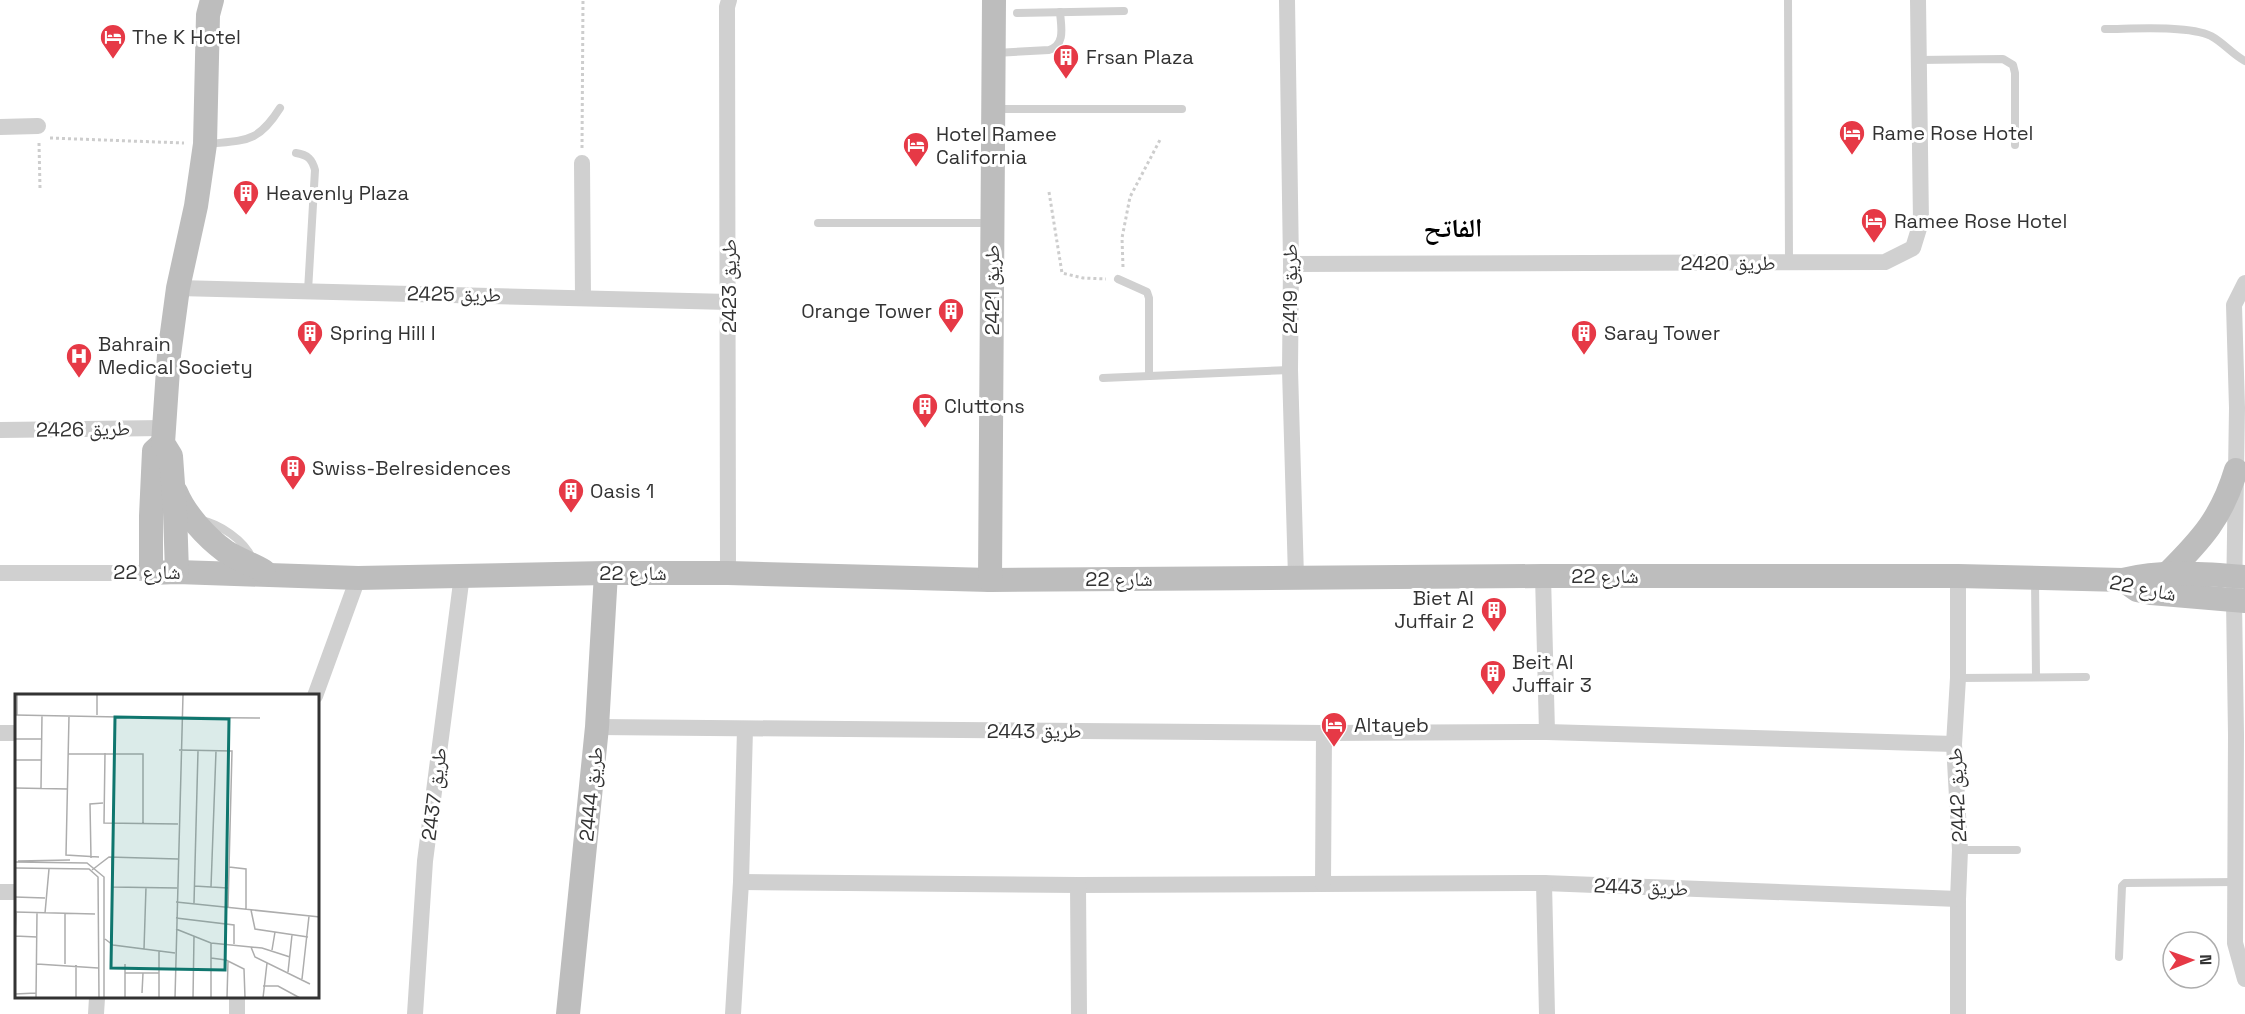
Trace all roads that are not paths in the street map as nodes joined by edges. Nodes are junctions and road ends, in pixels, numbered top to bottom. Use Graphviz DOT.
graph roads {
  1 [pos="729,0"];
  2 [pos="994,0"];
  3 [pos="1287,0"];
  4 [pos="1788,0"];
  5 [pos="1918,0"];
  6 [pos="208,5"];
  7 [pos="1124,11"];
  8 [pos="1017,12"];
  9 [pos="1060,12"];
  10 [pos="2104,29"];
  11 [pos="993,53"];
  12 [pos="1918,60"];
  13 [pos="2245,61"];
  14 [pos="280,108"];
  15 [pos="993,109"];
  16 [pos="1182,109"];
  17 [pos="38,126"];
  18 [pos="0,127"];
  19 [pos="205,144"];
  20 [pos="2015,145"];
  21 [pos="297,153"];
  22 [pos="582,163"];
  23 [pos="818,223"];
  24 [pos="992,224"];
  25 [pos="1789,262"];
  26 [pos="1291,264"];
  27 [pos="1118,279"];
  28 [pos="2245,283"];
  29 [pos="178,288"];
  30 [pos="308,291"];
  31 [pos="583,298"];
  32 [pos="729,302"];
  33 [pos="1290,370"];
  34 [pos="1149,376"];
  35 [pos="1103,378"];
  36 [pos="0,430"];
  37 [pos="164,436"];
  38 [pos="2236,470"];
  39 [pos="174,486"];
  40 [pos="264,570"];
  41 [pos="177,572"];
  42 [pos="0,573"];
  43 [pos="151,573"];
  44 [pos="606,573"];
  45 [pos="728,573"];
  46 [pos="2169,573"];
  47 [pos="462,575"];
  48 [pos="1543,576"];
  49 [pos="1958,576"];
  50 [pos="2240,576"];
  51 [pos="1296,577"];
  52 [pos="358,578"];
  53 [pos="2035,578"];
  54 [pos="990,580"];
  55 [pos="2123,580"];
  56 [pos="2240,600"];
  57 [pos="2036,677"];
  58 [pos="2086,677"];
  59 [pos="1958,678"];
  60 [pos="316,694"];
  61 [pos="597,727"];
  62 [pos="745,729"];
  63 [pos="1547,732"];
  64 [pos="1324,733"];
  65 [pos="1954,744"];
  66 [pos="1960,850"];
  67 [pos="2017,850"];
  68 [pos="741,882"];
  69 [pos="2236,882"];
  70 [pos="1544,883"];
  71 [pos="1323,884"];
  72 [pos="1078,885"];
  73 [pos="1958,899"];
  74 [pos="2119,957"];
  75 [pos="2244,971"];
  76 [pos="98,999"];
  77 [pos="96,1014"];
  78 [pos="415,1014"];
  79 [pos="568,1014"];
  80 [pos="733,1014"];
  81 [pos="1079,1014"];
  82 [pos="1547,1014"];
  83 [pos="1959,1014"];
  1 -- 32 [label="street, طريق 2423"];
  2 -- 11 [label="street, طريق 2421"];
  3 -- 26 [label="street, طريق 2419"];
  4 -- 25 [label="lane"];
  5 -- 12 [label="street, طريق 2420"];
  6 -- 19 [label="street"];
  7 -- 9 [label="lane"];
  8 -- 9 [label="lane"];
  9 -- 11 [label="lane"];
  10 -- 13 [label="lane"];
  11 -- 15 [label="street, طريق 2421"];
  12 -- 20 [label="lane"];
  12 -- 25 [label="street, طريق 2420"];
  14 -- 19 [label="lane"];
  15 -- 16 [label="lane"];
  15 -- 24 [label="street, طريق 2421"];
  17 -- 18 [label="street"];
  19 -- 29 [label="street"];
  21 -- 30 [label="lane"];
  22 -- 31 [label="street"];
  23 -- 24 [label="lane"];
  24 -- 54 [label="street, طريق 2421"];
  25 -- 26 [label="street, طريق 2420"];
  26 -- 33 [label="street, طريق 2419"];
  27 -- 34 [label="lane"];
  28 -- 38 [label="street"];
  29 -- 30 [label="street, طريق 2425"];
  29 -- 37 [label="street"];
  30 -- 31 [label="street, طريق 2425"];
  31 -- 32 [label="street, طريق 2425"];
  32 -- 45 [label="street, طريق 2423"];
  33 -- 34 [label="lane"];
  33 -- 51 [label="street, طريق 2419"];
  34 -- 35 [label="lane"];
  36 -- 37 [label="street, طريق 2426"];
  37 -- 39 [label="street"];
  37 -- 43 [label="street"];
  38 -- 46 [label="street"];
  38 -- 50 [label="street"];
  39 -- 40 [label="street"];
  39 -- 41 [label="street"];
  40 -- 41 [label="street, شارع 22"];
  40 -- 52 [label="street, شارع 22"];
  41 -- 43 [label="street, شارع 22"];
  42 -- 43 [label="street, شارع 22"];
  44 -- 45 [label="street, شارع 22"];
  44 -- 47 [label="street, شارع 22"];
  44 -- 61 [label="street, طريق 2444"];
  45 -- 54 [label="street, شارع 22"];
  46 -- 50 [label="street"];
  46 -- 55 [label="street"];
  47 -- 52 [label="street, شارع 22"];
  47 -- 78 [label="street, طريق 2437"];
  48 -- 49 [label="street, شارع 22"];
  48 -- 51 [label="street, شارع 22"];
  48 -- 63 [label="street"];
  49 -- 53 [label="street, شارع 22"];
  49 -- 59 [label="street, طريق 2442"];
  50 -- 56 [label="street"];
  51 -- 54 [label="street, شارع 22"];
  52 -- 60 [label="street"];
  53 -- 55 [label="street, شارع 22"];
  53 -- 57 [label="lane"];
  55 -- 56 [label="street, شارع 22"];
  56 -- 69 [label="street"];
  57 -- 58 [label="lane"];
  57 -- 59 [label="lane"];
  59 -- 65 [label="street, طريق 2442"];
  61 -- 62 [label="street, طريق 2443"];
  61 -- 79 [label="street, طريق 2444"];
  62 -- 64 [label="street, طريق 2443"];
  62 -- 68 [label="street"];
  63 -- 64 [label="street, طريق 2443"];
  63 -- 65 [label="street, طريق 2443"];
  64 -- 71 [label="street"];
  65 -- 66 [label="street, طريق 2442"];
  66 -- 67 [label="lane"];
  66 -- 73 [label="street, طريق 2442"];
  68 -- 72 [label="street, طريق 2443"];
  68 -- 80 [label="street"];
  69 -- 74 [label="lane"];
  69 -- 75 [label="street"];
  70 -- 71 [label="street, طريق 2443"];
  70 -- 73 [label="street, طريق 2443"];
  70 -- 82 [label="street"];
  71 -- 72 [label="street, طريق 2443"];
  72 -- 81 [label="street"];
  73 -- 83 [label="street, طريق 2442"];
  76 -- 77 [label="street"];
}
